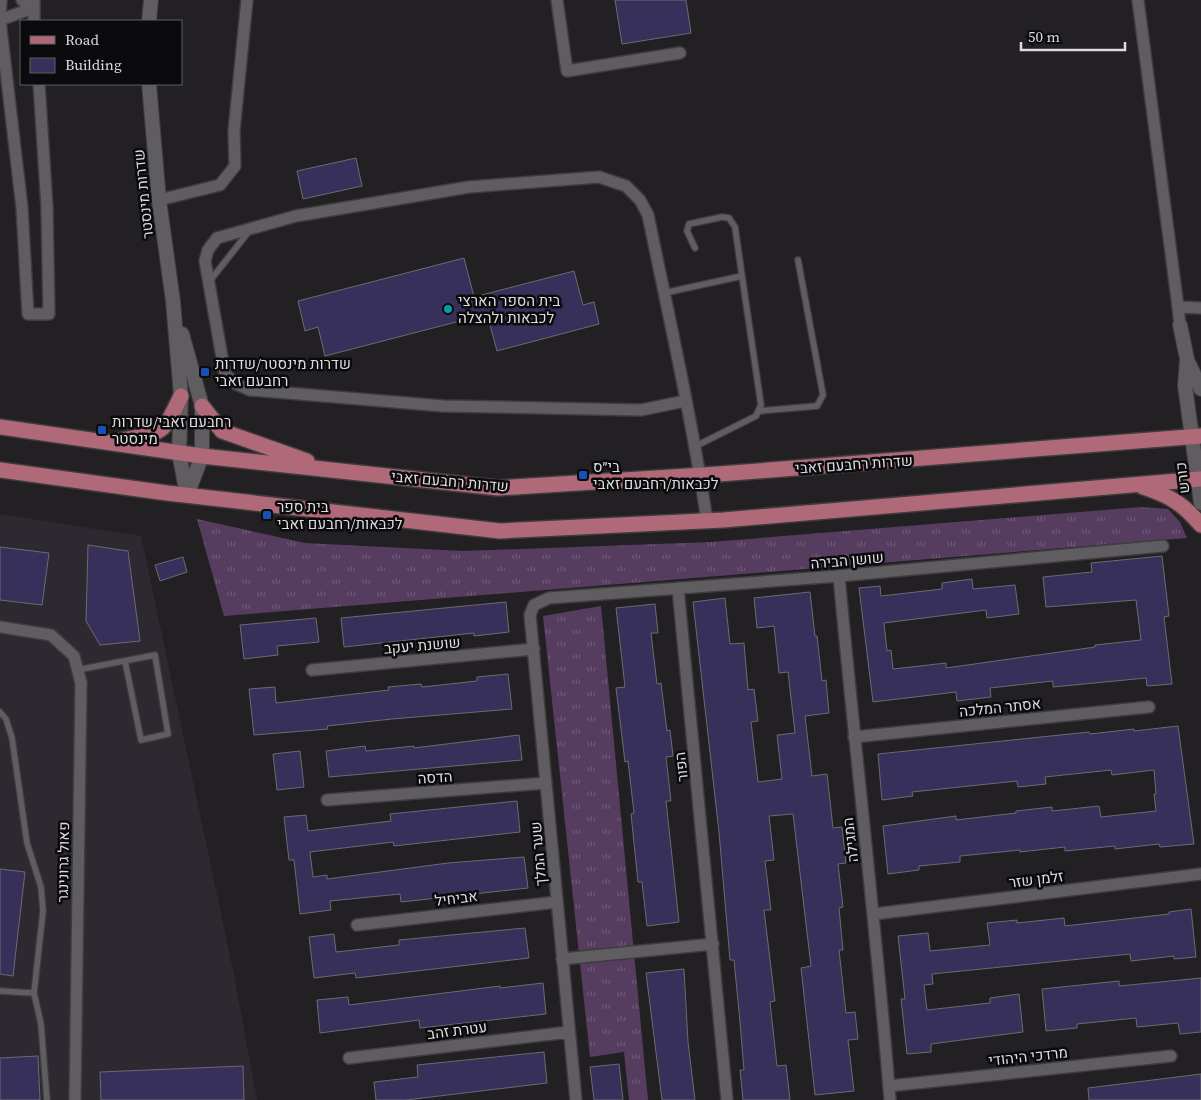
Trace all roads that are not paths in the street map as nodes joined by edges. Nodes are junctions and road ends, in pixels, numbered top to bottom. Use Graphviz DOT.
graph roads {
  1 [pos="1,0"];
  2 [pos="22,0"];
  3 [pos="151,0"];
  4 [pos="247,0"];
  5 [pos="557,0"];
  6 [pos="1138,0"];
  7 [pos="34,4"];
  8 [pos="0,20"];
  9 [pos="34,20"];
  10 [pos="149,20"];
  11 [pos="680,53"];
  12 [pos="0,80"];
  13 [pos="38,85"];
  14 [pos="149,85"];
  15 [pos="10,99"];
  16 [pos="159,200"];
  17 [pos="251,228"];
  18 [pos="695,248"];
  19 [pos="798,260"];
  20 [pos="742,276"];
  21 [pos="209,283"];
  22 [pos="664,293"];
  23 [pos="173,301"];
  24 [pos="1178,307"];
  25 [pos="1201,308"];
  26 [pos="1180,325"];
  27 [pos="1187,359"];
  28 [pos="1201,389"];
  29 [pos="181,396"];
  30 [pos="685,401"];
  31 [pos="202,406"];
  32 [pos="760,411"];
  33 [pos="0,427"];
  34 [pos="1197,437"];
  35 [pos="110,442"];
  36 [pos="696,446"];
  37 [pos="179,453"];
  38 [pos="202,456"];
  39 [pos="0,470"];
  40 [pos="332,470"];
  41 [pos="700,476"];
  42 [pos="1200,479"];
  43 [pos="1137,485"];
  44 [pos="187,495"];
  45 [pos="1201,503"];
  46 [pos="708,521"];
  47 [pos="1201,525"];
  48 [pos="1163,546"];
  49 [pos="839,576"];
  50 [pos="678,588"];
  51 [pos="534,605"];
  52 [pos="0,627"];
  53 [pos="534,649"];
  54 [pos="125,661"];
  55 [pos="78,670"];
  56 [pos="312,670"];
  57 [pos="1149,707"];
  58 [pos="0,712"];
  59 [pos="854,737"];
  60 [pos="546,784"];
  61 [pos="327,800"];
  62 [pos="1201,874"];
  63 [pos="558,902"];
  64 [pos="874,914"];
  65 [pos="357,925"];
  66 [pos="713,944"];
  67 [pos="562,958"];
  68 [pos="0,991"];
  69 [pos="34,994"];
  70 [pos="569,1032"];
  71 [pos="1171,1056"];
  72 [pos="349,1058"];
  73 [pos="889,1086"];
  74 [pos="47,1100"];
  75 [pos="75,1100"];
  76 [pos="576,1100"];
  77 [pos="728,1100"];
  78 [pos="890,1100"];
  1 -- 8 [label="street"];
  2 -- 7 [label="street"];
  3 -- 10 [label="street"];
  4 -- 16 [label="street"];
  5 -- 11 [label="street"];
  6 -- 24 [label="street"];
  7 -- 8 [label="street"];
  7 -- 9 [label="street"];
  8 -- 15 [label="street"];
  12 -- 15 [label="street"];
  13 -- 15 [label="street"];
  14 -- 16 [label="street, שדרות מינסטר"];
  16 -- 23 [label="street, שדרות מינסטר"];
  17 -- 21 [label="lane"];
  17 -- 21 [label="street"];
  17 -- 22 [label="street"];
  18 -- 20 [label="lane"];
  19 -- 32 [label="lane"];
  20 -- 22 [label="lane"];
  20 -- 32 [label="lane"];
  21 -- 30 [label="street"];
  22 -- 30 [label="street"];
  23 -- 29 [label="street, שדרות מינסטר"];
  23 -- 31 [label="street, שדרות מינסטר"];
  24 -- 25 [label="street"];
  24 -- 26 [label="street"];
  26 -- 27 [label="street, כורש"];
  27 -- 28 [label="street, כורש"];
  27 -- 34 [label="street, כורש"];
  29 -- 35 [label="main road"];
  29 -- 37 [label="street, שדרות מינסטר"];
  30 -- 36 [label="street"];
  31 -- 38 [label="street, שדרות מינסטר"];
  31 -- 40 [label="main road"];
  32 -- 36 [label="lane"];
  33 -- 35 [label="main road, שדרות רחבעם זאבי"];
  34 -- 41 [label="main road, שדרות רחבעם זאבי"];
  34 -- 42 [label="street, כורש"];
  35 -- 37 [label="main road, שדרות רחבעם זאבי"];
  36 -- 41 [label="street"];
  37 -- 38 [label="main road, שדרות רחבעם זאבי"];
  37 -- 44 [label="street, שדרות מינסטר"];
  38 -- 40 [label="main road, שדרות רחבעם זאבי"];
  38 -- 44 [label="street, שדרות מינסטר"];
  39 -- 44 [label="main road"];
  40 -- 41 [label="main road, שדרות רחבעם זאבי"];
  41 -- 46 [label="street"];
  42 -- 43 [label="main road"];
  42 -- 45 [label="street, כורש"];
  43 -- 46 [label="main road"];
  43 -- 47 [label="main road"];
  44 -- 46 [label="main road"];
  48 -- 49 [label="street, שושן הבירה"];
  49 -- 50 [label="street, שושן הבירה"];
  49 -- 59 [label="street, המגילה"];
  50 -- 51 [label="street, שושן הבירה"];
  50 -- 66 [label="street, הפור"];
  51 -- 53 [label="street, שער המלך"];
  52 -- 55 [label="street, פאול גרונינגר"];
  53 -- 56 [label="street, שושנת יעקב"];
  53 -- 60 [label="street, שער המלך"];
  54 -- 54 [label="lane"];
  54 -- 55 [label="lane"];
  55 -- 75 [label="street, פאול גרונינגר"];
  57 -- 59 [label="street, אסתר המלכה"];
  58 -- 69 [label="lane"];
  59 -- 64 [label="street, המגילה"];
  60 -- 61 [label="street, הדסה"];
  60 -- 63 [label="street, שער המלך"];
  62 -- 64 [label="street, זלמן שזר"];
  63 -- 65 [label="street, אביחיל"];
  63 -- 67 [label="street, שער המלך"];
  64 -- 73 [label="street, המגילה"];
  66 -- 67 [label="street"];
  66 -- 77 [label="street, הפור"];
  67 -- 70 [label="street, שער המלך"];
  68 -- 69 [label="lane"];
  69 -- 74 [label="lane"];
  70 -- 72 [label="street, עטרת זהב"];
  70 -- 76 [label="street, שער המלך"];
  71 -- 73 [label="street, מרדכי היהודי"];
  73 -- 78 [label="street, המגילה"];
}
